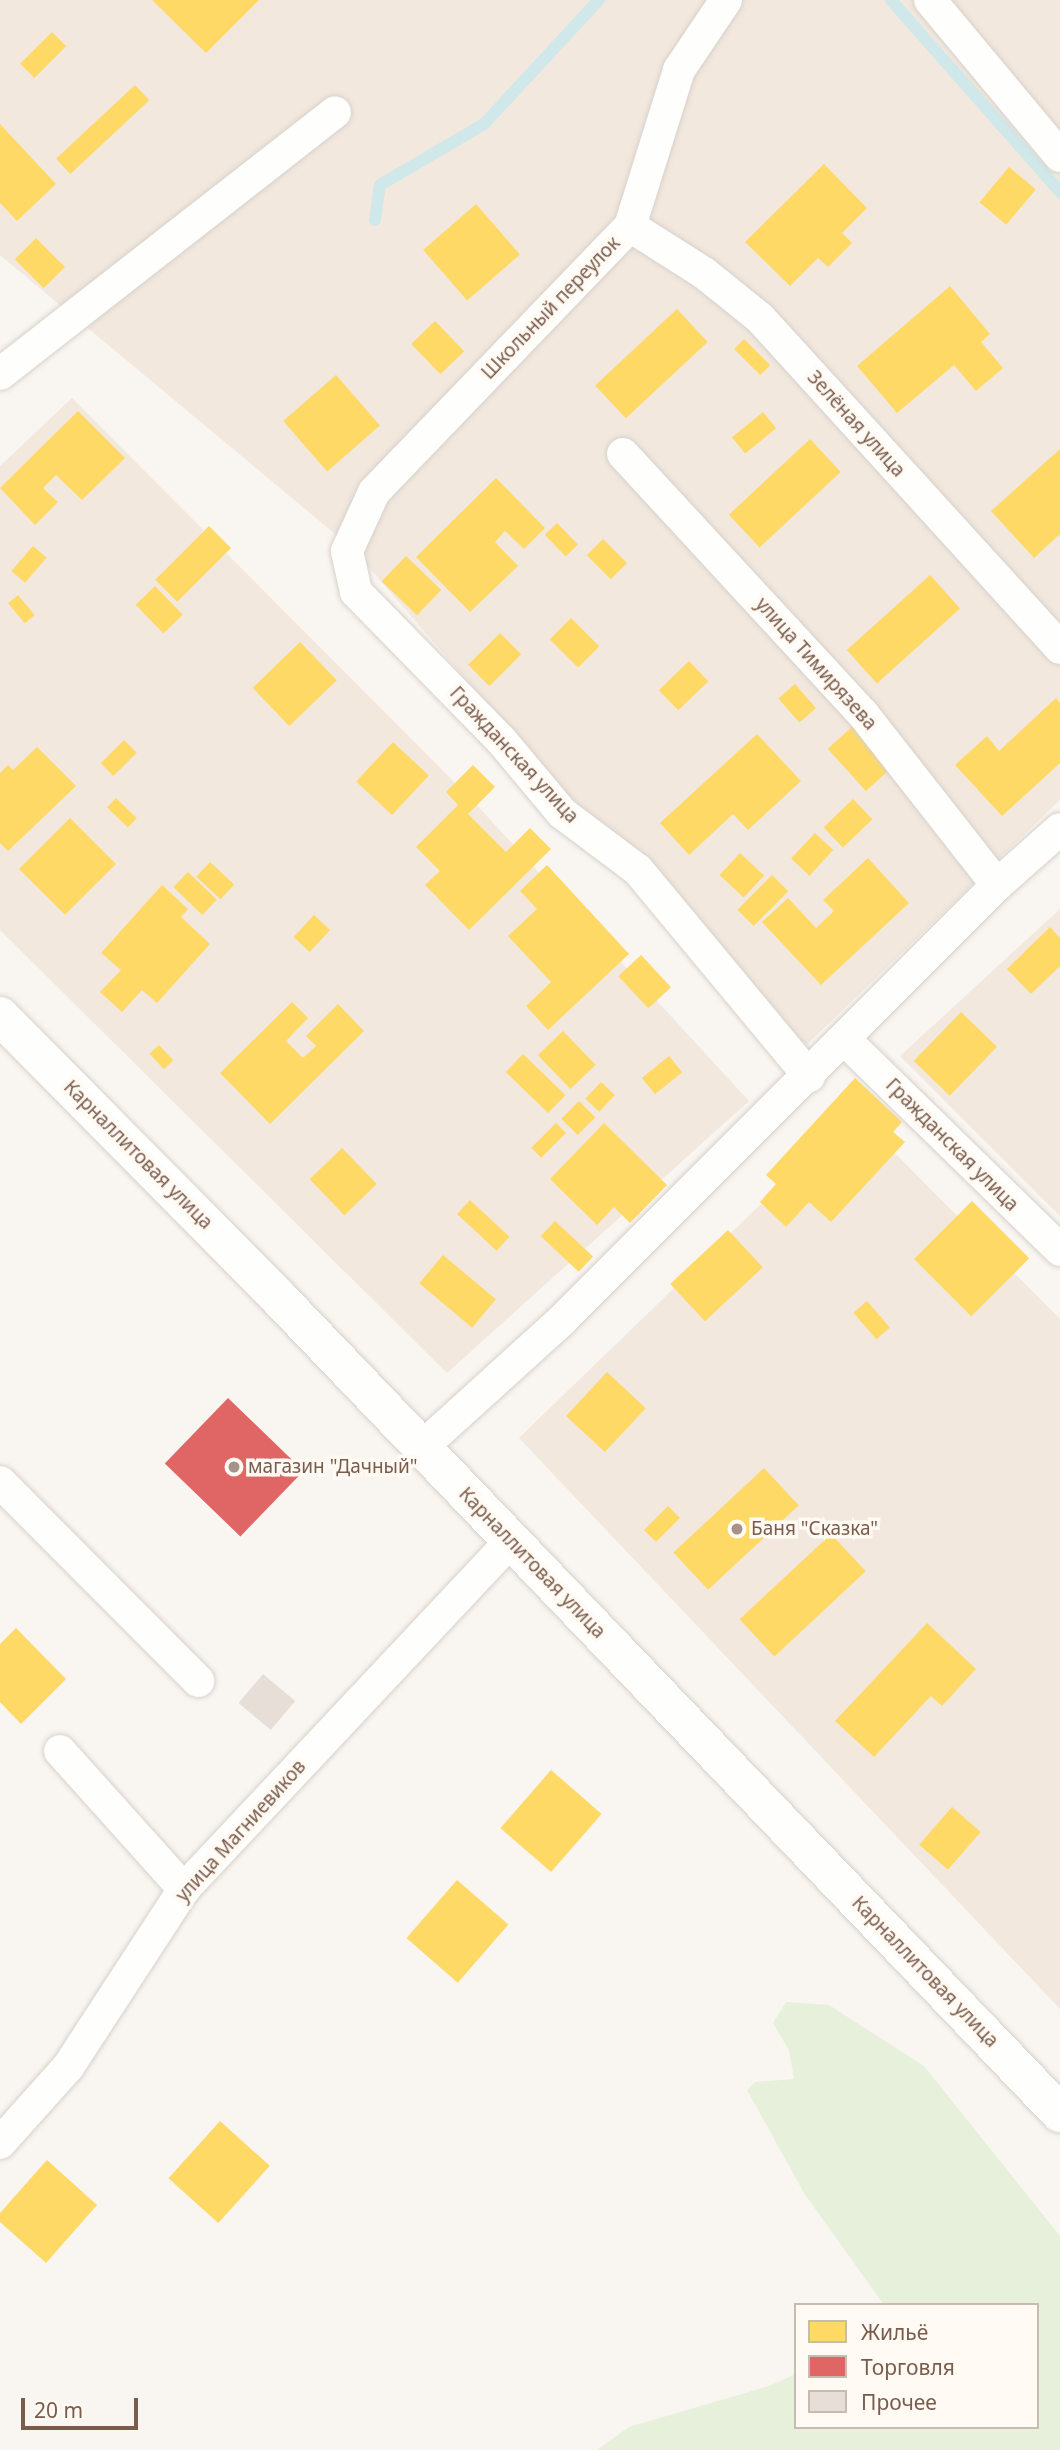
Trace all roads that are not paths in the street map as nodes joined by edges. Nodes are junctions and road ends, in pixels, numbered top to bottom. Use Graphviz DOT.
graph roads {
  1 [pos="726,0"];
  2 [pos="929,0"];
  3 [pos="335,111"];
  4 [pos="1060,156"];
  5 [pos="630,226"];
  6 [pos="0,374"];
  7 [pos="623,454"];
  8 [pos="347,551"];
  9 [pos="1060,648"];
  10 [pos="1060,829"];
  11 [pos="997,885"];
  12 [pos="0,1016"];
  13 [pos="845,1040"];
  14 [pos="809,1076"];
  15 [pos="1060,1250"];
  16 [pos="421,1448"];
  17 [pos="0,1482"];
  18 [pos="511,1541"];
  19 [pos="198,1681"];
  20 [pos="60,1751"];
  21 [pos="184,1889"];
  22 [pos="1060,2113"];
  23 [pos="0,2143"];
  1 -- 5 [label="street, Школьный переулок"];
  2 -- 4 [label="street"];
  3 -- 6 [label="street"];
  5 -- 8 [label="street, Школьный переулок"];
  5 -- 9 [label="street, Зелёная улица"];
  7 -- 11 [label="street, улица Тимирязева"];
  8 -- 14 [label="street, Гражданская улица"];
  10 -- 11 [label="street"];
  11 -- 13 [label="street"];
  12 -- 16 [label="street, Карналлитовая улица"];
  13 -- 14 [label="street"];
  13 -- 15 [label="street, Гражданская улица"];
  14 -- 16 [label="street"];
  16 -- 18 [label="street, Карналлитовая улица"];
  17 -- 19 [label="street"];
  18 -- 21 [label="street, улица Магниевиков"];
  18 -- 22 [label="street, Карналлитовая улица"];
  20 -- 21 [label="street"];
  21 -- 23 [label="street, улица Магниевиков"];
}
